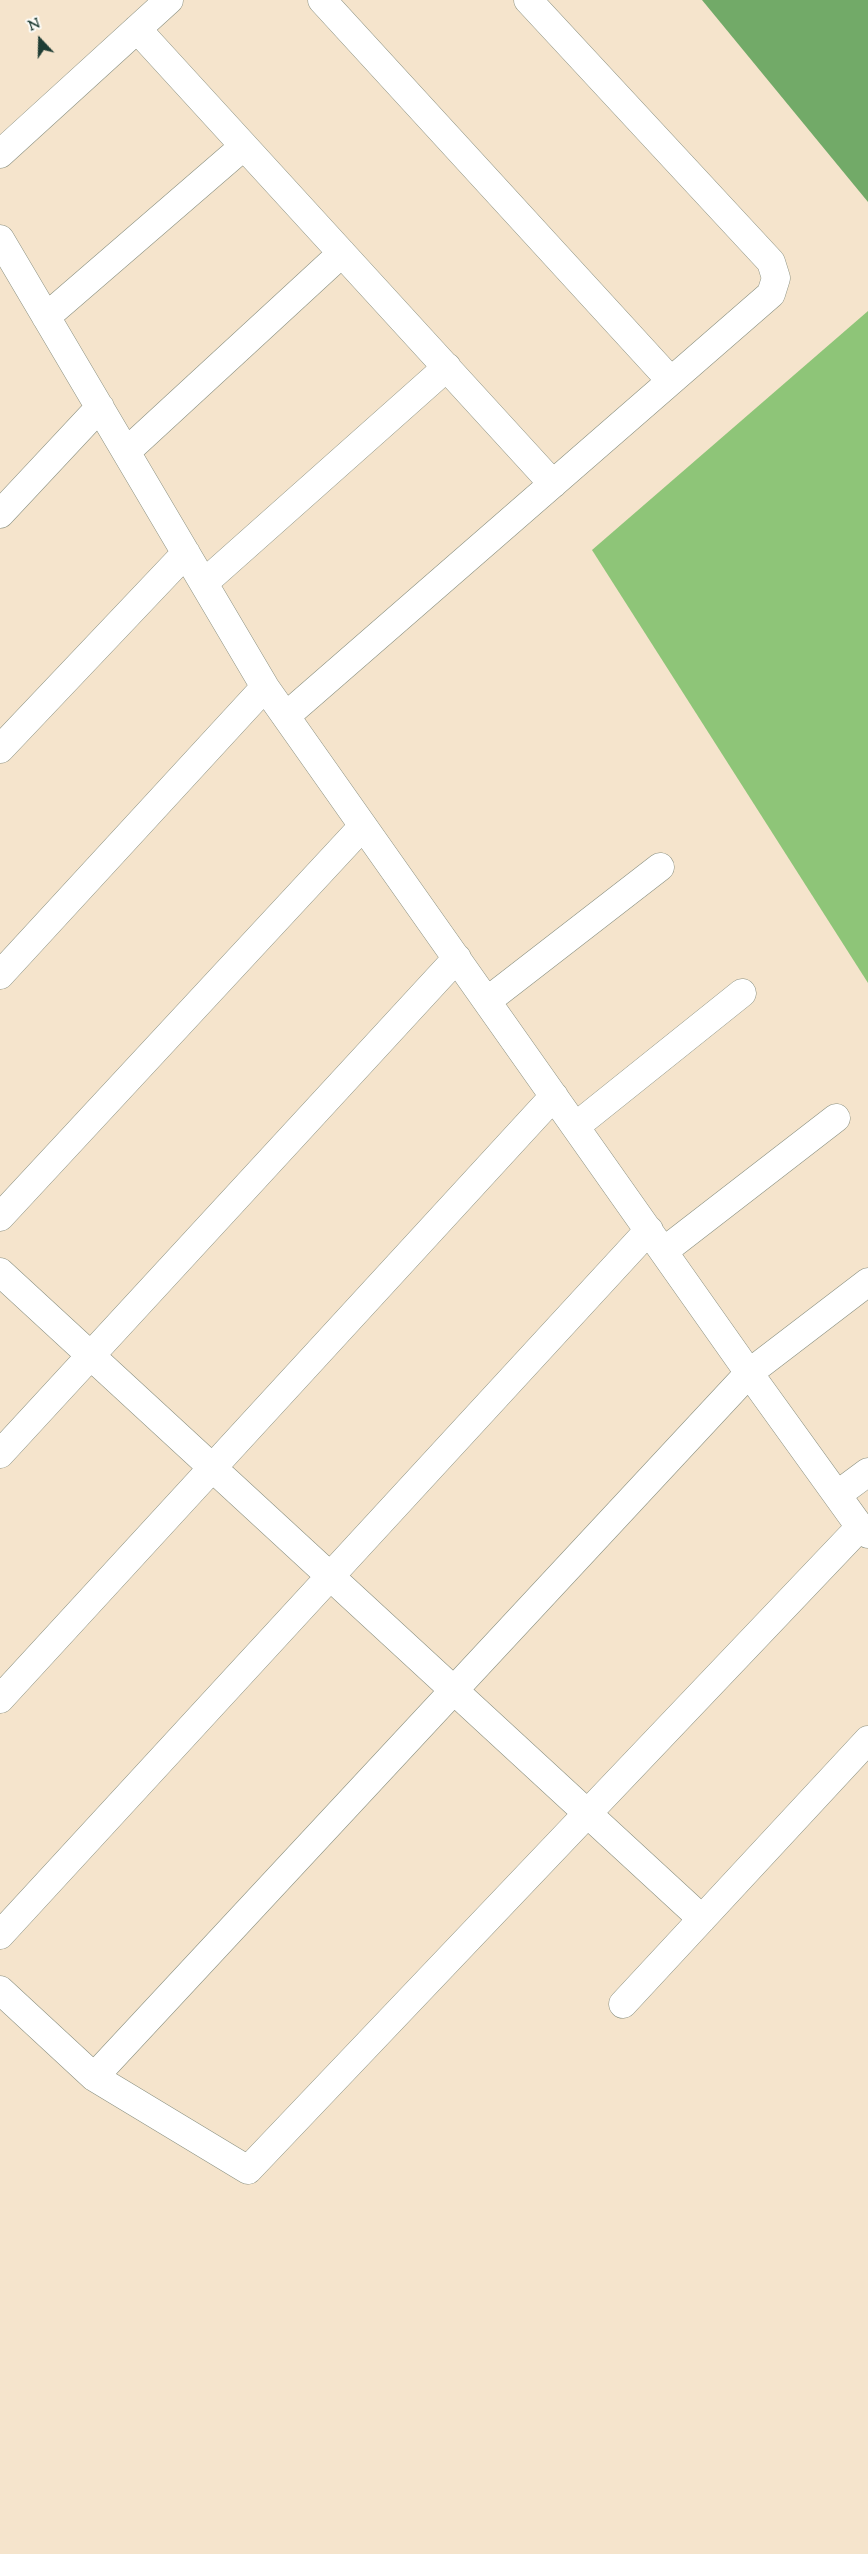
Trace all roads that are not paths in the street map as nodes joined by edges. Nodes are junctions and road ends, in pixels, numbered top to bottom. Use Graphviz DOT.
graph roads {
  1 [pos="169,0"];
  2 [pos="322,0"];
  3 [pos="528,0"];
  4 [pos="137,29"];
  5 [pos="244,146"];
  6 [pos="0,154"];
  7 [pos="0,239"];
  8 [pos="342,253"];
  9 [pos="7,271"];
  10 [pos="46,317"];
  11 [pos="447,367"];
  12 [pos="671,381"];
  13 [pos="100,407"];
  14 [pos="126,452"];
  15 [pos="553,484"];
  16 [pos="0,514"];
  17 [pos="186,553"];
  18 [pos="204,583"];
  19 [pos="265,687"];
  20 [pos="286,716"];
  21 [pos="0,749"];
  22 [pos="363,826"];
  23 [pos="660,867"];
  24 [pos="457,958"];
  25 [pos="0,974"];
  26 [pos="742,993"];
  27 [pos="487,1001"];
  28 [pos="554,1096"];
  29 [pos="836,1118"];
  30 [pos="576,1126"];
  31 [pos="0,1217"];
  32 [pos="657,1240"];
  33 [pos="0,1272"];
  34 [pos="868,1282"];
  35 [pos="91,1356"];
  36 [pos="749,1373"];
  37 [pos="0,1454"];
  38 [pos="212,1468"];
  39 [pos="868,1472"];
  40 [pos="837,1496"];
  41 [pos="864,1531"];
  42 [pos="330,1577"];
  43 [pos="454,1691"];
  44 [pos="0,1699"];
  45 [pos="868,1740"];
  46 [pos="587,1813"];
  47 [pos="702,1919"];
  48 [pos="0,1935"];
  49 [pos="0,1990"];
  50 [pos="623,2004"];
  51 [pos="94,2077"];
  1 -- 4 [label="street"];
  2 -- 12 [label="street"];
  3 -- 12 [label="street"];
  4 -- 5 [label="street"];
  4 -- 6 [label="street"];
  5 -- 8 [label="street"];
  5 -- 10 [label="street"];
  7 -- 9 [label="street"];
  8 -- 11 [label="street"];
  8 -- 14 [label="street"];
  9 -- 10 [label="street"];
  10 -- 13 [label="street"];
  11 -- 15 [label="street"];
  11 -- 18 [label="street"];
  12 -- 15 [label="street"];
  13 -- 14 [label="street"];
  13 -- 16 [label="street"];
  14 -- 17 [label="street"];
  15 -- 20 [label="street"];
  17 -- 18 [label="street"];
  17 -- 21 [label="street"];
  18 -- 19 [label="street"];
  19 -- 20 [label="street"];
  19 -- 25 [label="street"];
  20 -- 22 [label="street"];
  22 -- 24 [label="street"];
  22 -- 31 [label="street"];
  23 -- 27 [label="street"];
  24 -- 27 [label="street"];
  24 -- 35 [label="street"];
  26 -- 30 [label="street"];
  27 -- 28 [label="street"];
  28 -- 30 [label="street"];
  28 -- 38 [label="street"];
  29 -- 32 [label="street"];
  30 -- 32 [label="street"];
  32 -- 36 [label="street"];
  32 -- 42 [label="street"];
  33 -- 35 [label="street"];
  34 -- 36 [label="street"];
  35 -- 37 [label="street"];
  35 -- 38 [label="street"];
  36 -- 40 [label="street"];
  36 -- 43 [label="street"];
  38 -- 42 [label="street"];
  38 -- 44 [label="street"];
  39 -- 40 [label="street"];
  40 -- 41 [label="street"];
  41 -- 46 [label="street"];
  42 -- 43 [label="street"];
  42 -- 48 [label="street"];
  43 -- 46 [label="street"];
  43 -- 51 [label="street"];
  45 -- 47 [label="street"];
  46 -- 47 [label="street"];
  46 -- 51 [label="street"];
  47 -- 50 [label="street"];
  49 -- 51 [label="street"];
}
